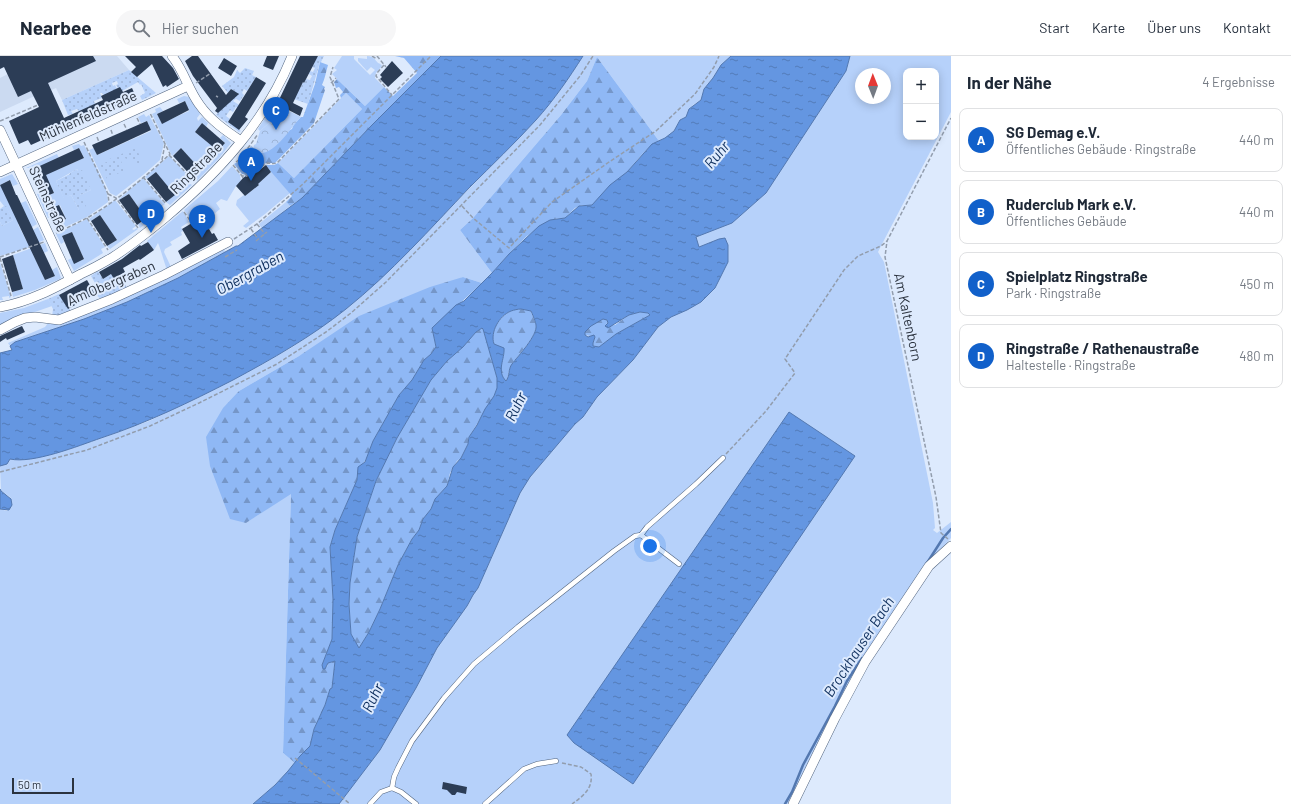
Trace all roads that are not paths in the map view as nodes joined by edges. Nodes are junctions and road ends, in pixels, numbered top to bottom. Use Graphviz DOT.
graph roads {
  1 [pos="172,56"];
  2 [pos="292,56"];
  3 [pos="189,87"];
  4 [pos="0,130"];
  5 [pos="241,141"];
  6 [pos="16,164"];
  7 [pos="0,172"];
  8 [pos="230,245"];
  9 [pos="70,280"];
  10 [pos="0,307"];
  11 [pos="0,330"];
  12 [pos="723,458"];
  13 [pos="640,535"];
  14 [pos="950,542"];
  15 [pos="679,564"];
  16 [pos="556,761"];
  17 [pos="392,788"];
  18 [pos="370,804"];
  19 [pos="416,804"];
  20 [pos="485,804"];
  21 [pos="793,804"];
  1 -- 3 [label="street"];
  2 -- 5 [label="street, Ringstraße"];
  3 -- 5 [label="street"];
  3 -- 6 [label="street, Mühlenfeldstraße"];
  4 -- 6 [label="street, Steinstraße"];
  5 -- 9 [label="street, Ringstraße"];
  6 -- 7 [label="street, Mühlenfeldstraße"];
  6 -- 9 [label="street, Steinstraße"];
  8 -- 11 [label="street, Am Obergraben"];
  9 -- 10 [label="street, Ringstraße"];
  12 -- 13 [label="lane"];
  13 -- 15 [label="lane"];
  13 -- 17 [label="lane"];
  14 -- 21 [label="street"];
  16 -- 20 [label="lane"];
  17 -- 18 [label="lane"];
  17 -- 19 [label="lane"];
}
